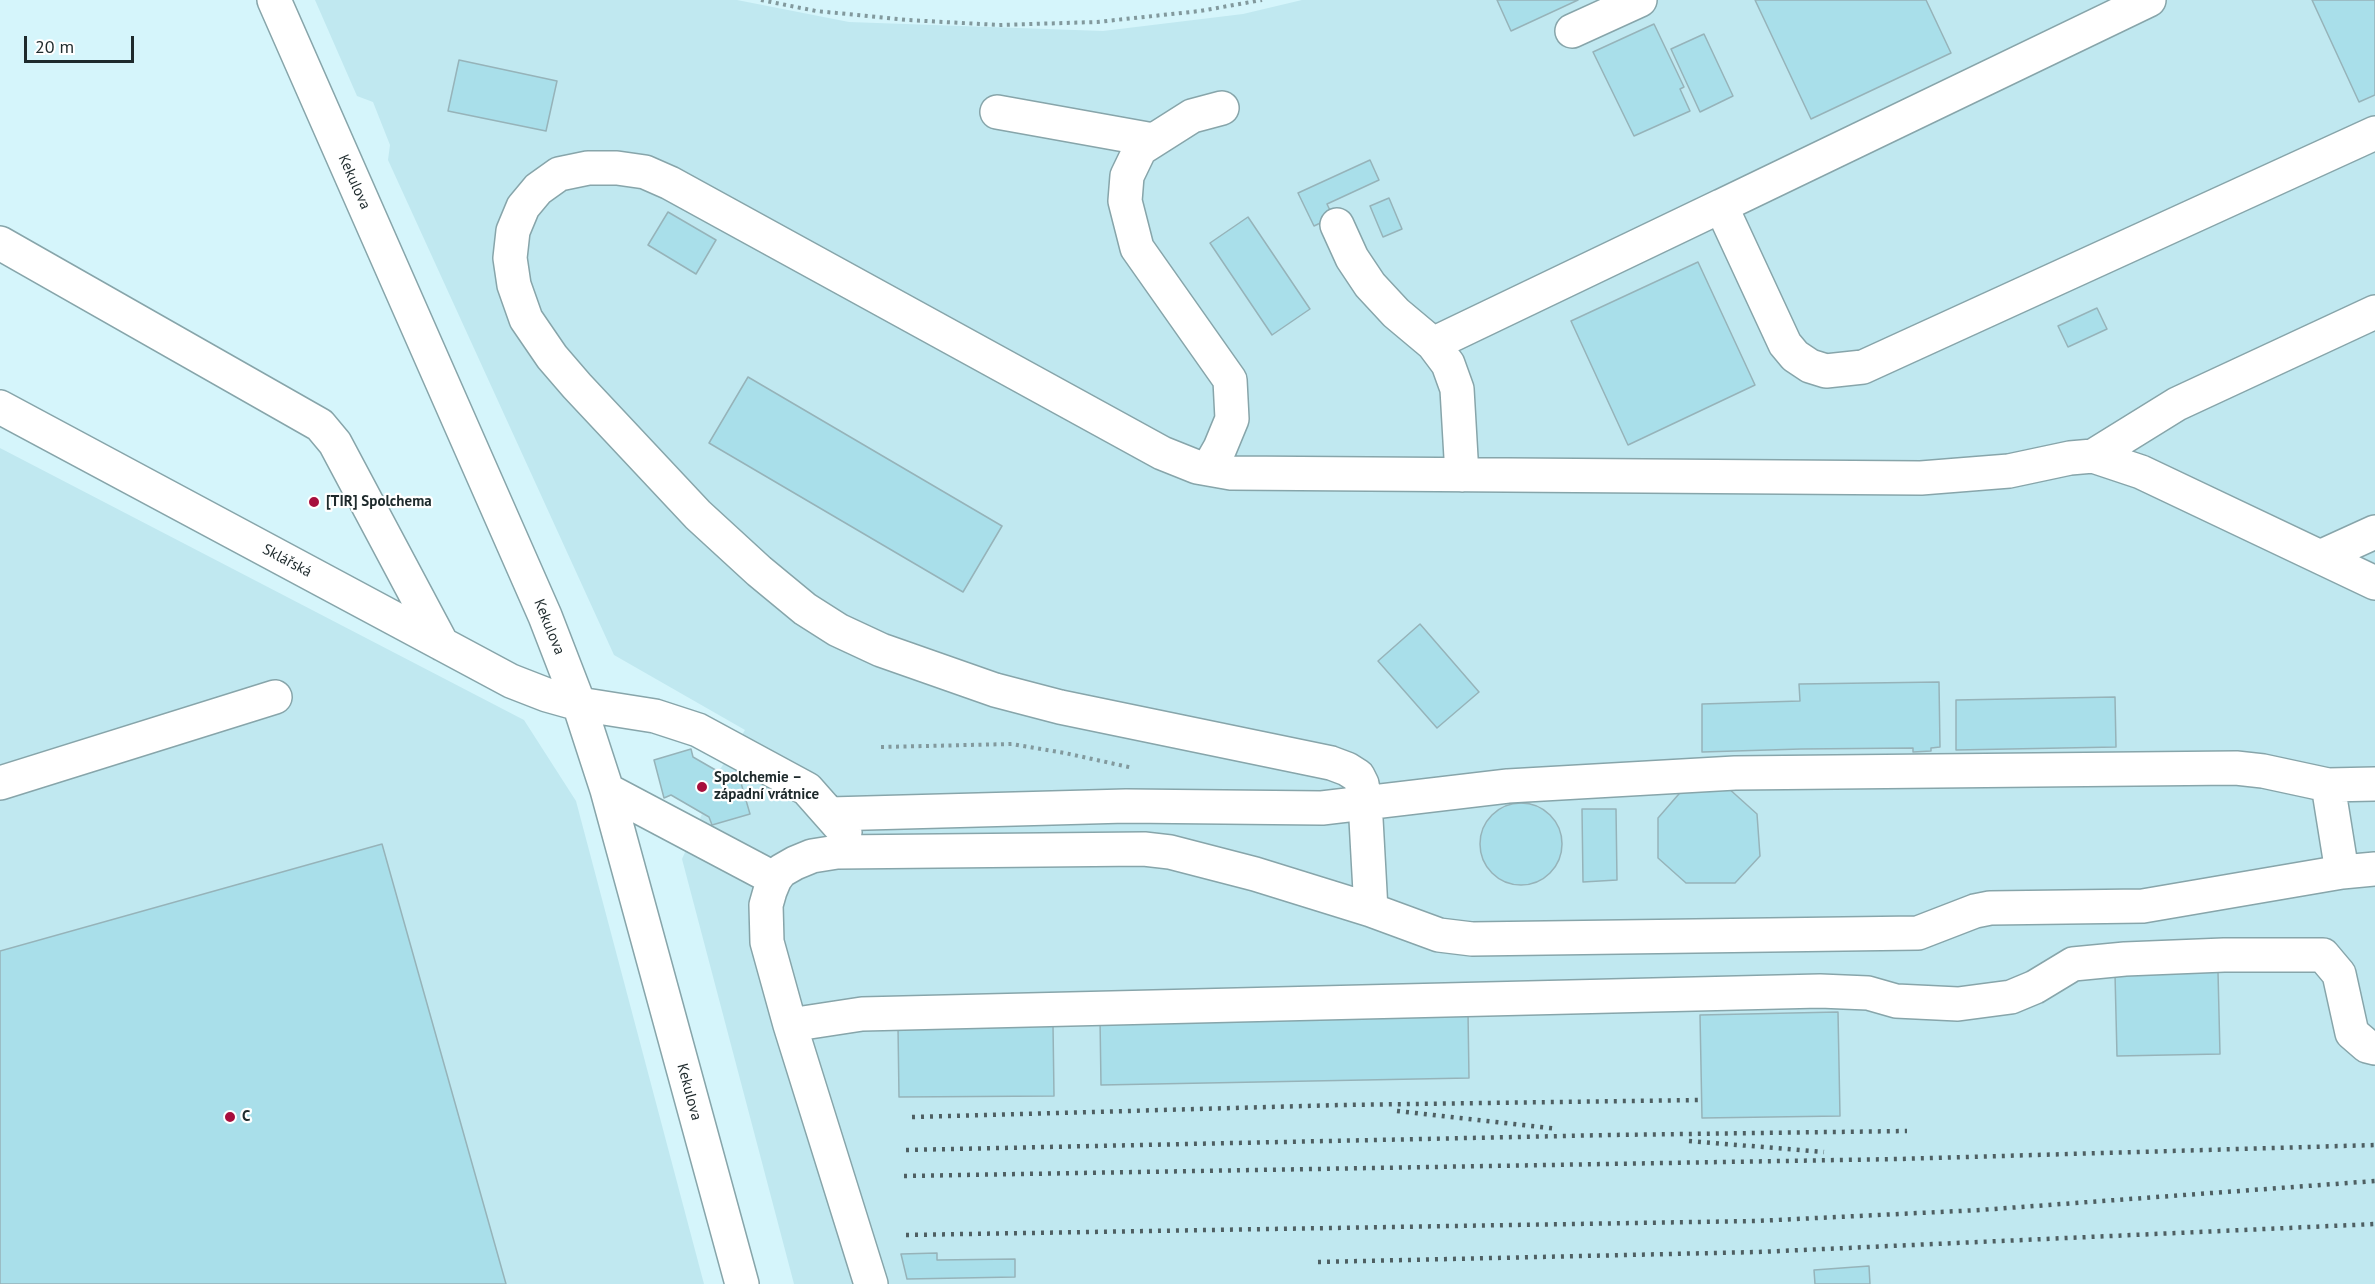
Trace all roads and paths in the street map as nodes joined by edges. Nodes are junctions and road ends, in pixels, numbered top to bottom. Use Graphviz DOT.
graph roads {
  1 [pos="274,0"];
  2 [pos="761,0"];
  3 [pos="1262,0"];
  4 [pos="1640,0"];
  5 [pos="2148,0"];
  6 [pos="1572,32"];
  7 [pos="1222,108"];
  8 [pos="997,112"];
  9 [pos="2375,133"];
  10 [pos="1153,140"];
  11 [pos="1721,206"];
  12 [pos="1337,225"];
  13 [pos="0,243"];
  14 [pos="2375,312"];
  15 [pos="1433,344"];
  16 [pos="0,406"];
  17 [pos="2093,456"];
  18 [pos="1208,468"];
  19 [pos="1462,475"];
  20 [pos="2375,532"];
  21 [pos="2320,557"];
  22 [pos="2375,583"];
  23 [pos="442,644"];
  24 [pos="275,696"];
  25 [pos="579,705"];
  26 [pos="881,747"];
  27 [pos="1141,770"];
  28 [pos="0,783"];
  29 [pos="2375,784"];
  30 [pos="2328,785"];
  31 [pos="607,790"];
  32 [pos="1365,801"];
  33 [pos="830,814"];
  34 [pos="862,851"];
  35 [pos="2375,869"];
  36 [pos="2342,872"];
  37 [pos="775,879"];
  38 [pos="1371,910"];
  39 [pos="790,1025"];
  40 [pos="2375,1048"];
  41 [pos="742,1284"];
  42 [pos="871,1284"];
  1 -- 25 [label="street, Kekulova"];
  2 -- 3 [label="path"];
  4 -- 6 [label="street"];
  5 -- 11 [label="street"];
  7 -- 10 [label="street"];
  8 -- 10 [label="street"];
  9 -- 11 [label="street"];
  10 -- 18 [label="street"];
  11 -- 15 [label="street"];
  12 -- 15 [label="street"];
  13 -- 23 [label="street"];
  14 -- 17 [label="street"];
  15 -- 19 [label="street"];
  16 -- 23 [label="street, Sklářská"];
  17 -- 19 [label="street"];
  17 -- 21 [label="street"];
  18 -- 19 [label="street"];
  18 -- 32 [label="street"];
  20 -- 21 [label="street"];
  21 -- 22 [label="street"];
  23 -- 25 [label="street, Sklářská"];
  24 -- 28 [label="street"];
  25 -- 31 [label="street, Kekulova"];
  25 -- 33 [label="street, Sklářská"];
  26 -- 27 [label="path"];
  29 -- 30 [label="street"];
  30 -- 32 [label="street"];
  30 -- 36 [label="street"];
  31 -- 37 [label="street"];
  31 -- 41 [label="street, Kekulova"];
  32 -- 33 [label="street"];
  32 -- 38 [label="street"];
  33 -- 34 [label="street, Sklářská"];
  34 -- 37 [label="street"];
  34 -- 38 [label="street"];
  35 -- 36 [label="street"];
  36 -- 38 [label="street"];
  37 -- 39 [label="street"];
  39 -- 40 [label="street"];
  39 -- 42 [label="street"];
}
